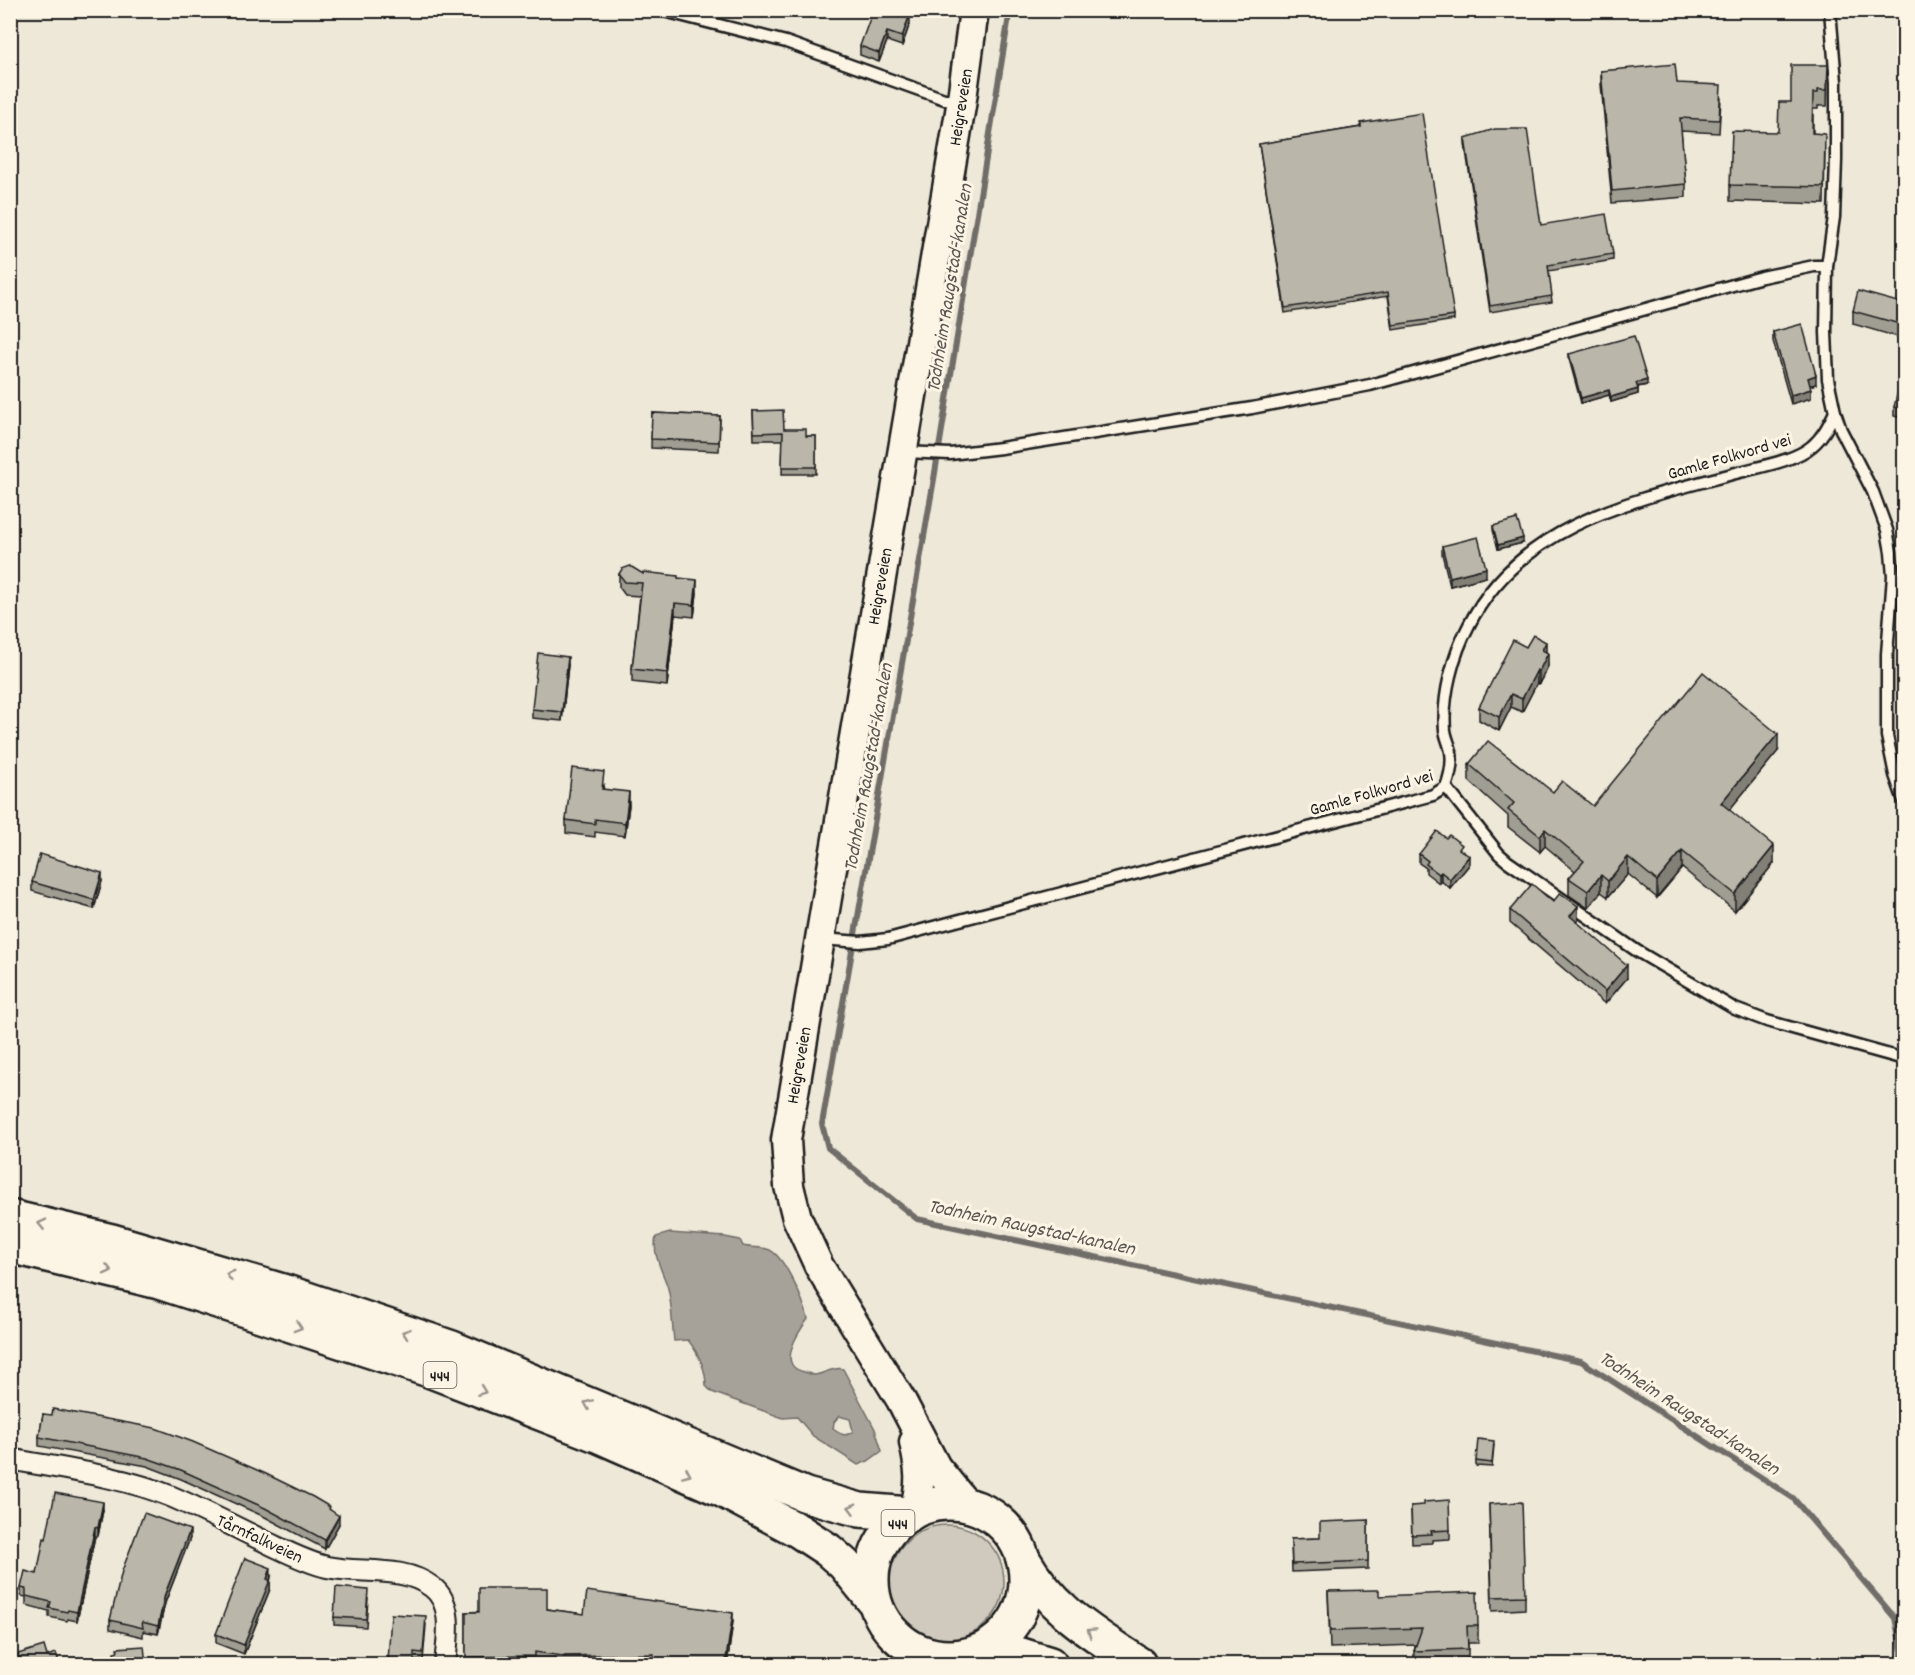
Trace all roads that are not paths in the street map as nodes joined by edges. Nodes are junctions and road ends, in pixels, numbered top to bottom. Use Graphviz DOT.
graph roads {
  1 [pos="660,10"];
  2 [pos="974,10"];
  3 [pos="1830,10"];
  4 [pos="961,106"];
  5 [pos="1827,266"];
  6 [pos="1835,412"];
  7 [pos="912,453"];
  8 [pos="1446,787"];
  9 [pos="1905,801"];
  10 [pos="819,939"];
  11 [pos="1905,1059"];
  12 [pos="10,1216"];
  13 [pos="10,1246"];
  14 [pos="910,1419"];
  15 [pos="10,1459"];
  16 [pos="966,1505"];
  17 [pos="912,1512"];
  18 [pos="1023,1559"];
  19 [pos="874,1601"];
  20 [pos="981,1655"];
  21 [pos="922,1658"];
  22 [pos="445,1665"];
  23 [pos="1050,1665"];
  24 [pos="1139,1665"];
  1 -- 4 [label="lane"];
  2 -- 4 [label="main road, Heigreveien"];
  3 -- 5 [label="lane"];
  4 -- 7 [label="main road, Heigreveien"];
  5 -- 6 [label="lane"];
  5 -- 7 [label="lane"];
  6 -- 8 [label="lane, Gamle Folkvord vei"];
  6 -- 9 [label="lane"];
  7 -- 10 [label="main road, Heigreveien"];
  8 -- 10 [label="lane, Gamle Folkvord vei"];
  8 -- 11 [label="lane"];
  10 -- 14 [label="main road, Heigreveien"];
  17 -- 12 [label="highway, 444, one-way"];
  13 -- 19 [label="highway, 444, one-way"];
  14 -- 16 [label="main road, Heigreveien"];
  14 -- 17 [label="main road, Heigreveien"];
  15 -- 22 [label="street, Tårnfalkveien"];
  16 -- 17 [label="highway, 444"];
  16 -- 18 [label="highway, 444"];
  17 -- 19 [label="highway, 444"];
  18 -- 20 [label="highway, 444"];
  24 -- 18 [label="highway, 444, one-way"];
  19 -- 21 [label="highway, 444"];
  20 -- 21 [label="highway, 444"];
  20 -- 23 [label="highway, 444"];
}
